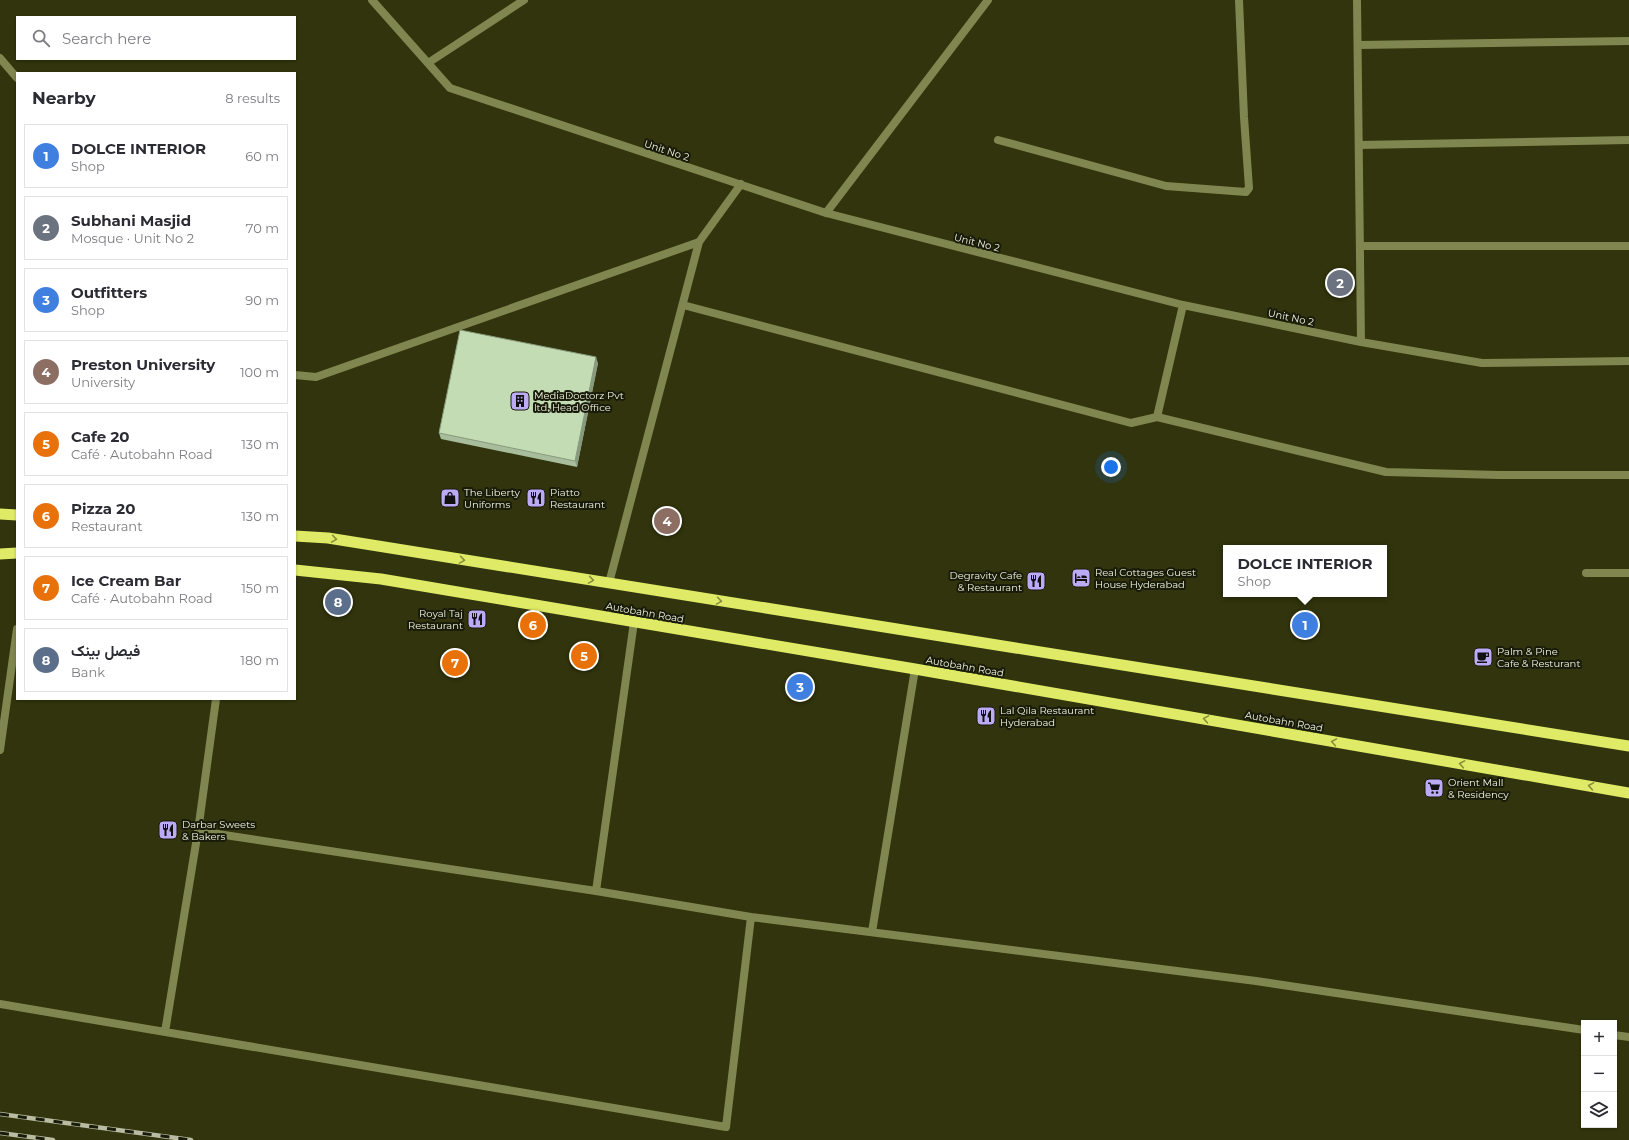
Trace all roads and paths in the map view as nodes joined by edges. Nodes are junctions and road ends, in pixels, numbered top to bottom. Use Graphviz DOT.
graph roads {
  1 [pos="372,0"];
  2 [pos="524,0"];
  3 [pos="988,0"];
  4 [pos="1239,0"];
  5 [pos="1357,0"];
  6 [pos="1629,41"];
  7 [pos="1358,45"];
  8 [pos="0,58"];
  9 [pos="428,63"];
  10 [pos="16,77"];
  11 [pos="998,140"];
  12 [pos="1629,140"];
  13 [pos="1359,145"];
  14 [pos="741,184"];
  15 [pos="826,213"];
  16 [pos="699,242"];
  17 [pos="1360,246"];
  18 [pos="1629,246"];
  19 [pos="683,305"];
  20 [pos="1183,305"];
  21 [pos="1361,342"];
  22 [pos="1629,360"];
  23 [pos="296,375"];
  24 [pos="1157,417"];
  25 [pos="1629,475"];
  26 [pos="0,514"];
  27 [pos="16,515"];
  28 [pos="296,536"];
  29 [pos="16,553"];
  30 [pos="0,554"];
  31 [pos="296,570"];
  32 [pos="1586,572"];
  33 [pos="1629,573"];
  34 [pos="609,583"];
  35 [pos="634,622"];
  36 [pos="16,636"];
  37 [pos="915,669"];
  38 [pos="216,700"];
  39 [pos="1629,746"];
  40 [pos="0,750"];
  41 [pos="1629,793"];
  42 [pos="198,831"];
  43 [pos="596,891"];
  44 [pos="751,917"];
  45 [pos="872,932"];
  46 [pos="0,1004"];
  47 [pos="1581,1030"];
  48 [pos="165,1032"];
  49 [pos="1617,1035"];
  50 [pos="1629,1037"];
  1 -- 9 [label="street, Unit No 2"];
  2 -- 9 [label="street"];
  3 -- 15 [label="street"];
  4 -- 11 [label="street"];
  5 -- 7 [label="street"];
  6 -- 7 [label="street"];
  7 -- 13 [label="street"];
  8 -- 10 [label="street"];
  9 -- 14 [label="street, Unit No 2"];
  12 -- 13 [label="street"];
  13 -- 17 [label="street"];
  14 -- 15 [label="street, Unit No 2"];
  14 -- 16 [label="street"];
  15 -- 20 [label="street, Unit No 2"];
  16 -- 19 [label="street"];
  16 -- 23 [label="street"];
  17 -- 18 [label="street"];
  17 -- 21 [label="street"];
  19 -- 24 [label="street"];
  19 -- 34 [label="street"];
  20 -- 21 [label="street, Unit No 2"];
  20 -- 24 [label="street"];
  21 -- 22 [label="street, Unit No 2"];
  24 -- 25 [label="street"];
  26 -- 27 [label="highway"];
  28 -- 34 [label="highway, one-way"];
  29 -- 30 [label="highway"];
  31 -- 35 [label="highway, Autobahn Road"];
  32 -- 33 [label="street"];
  34 -- 39 [label="highway, one-way"];
  35 -- 37 [label="highway, Autobahn Road"];
  35 -- 43 [label="street"];
  36 -- 40 [label="street"];
  41 -- 37 [label="highway, Autobahn Road, one-way"];
  37 -- 45 [label="street"];
  38 -- 42 [label="street"];
  42 -- 43 [label="street"];
  42 -- 48 [label="street"];
  43 -- 44 [label="street"];
  44 -- 45 [label="street"];
  44 -- 48 [label="street"];
  45 -- 47 [label="street"];
  46 -- 48 [label="street"];
  49 -- 50 [label="street"];
}
